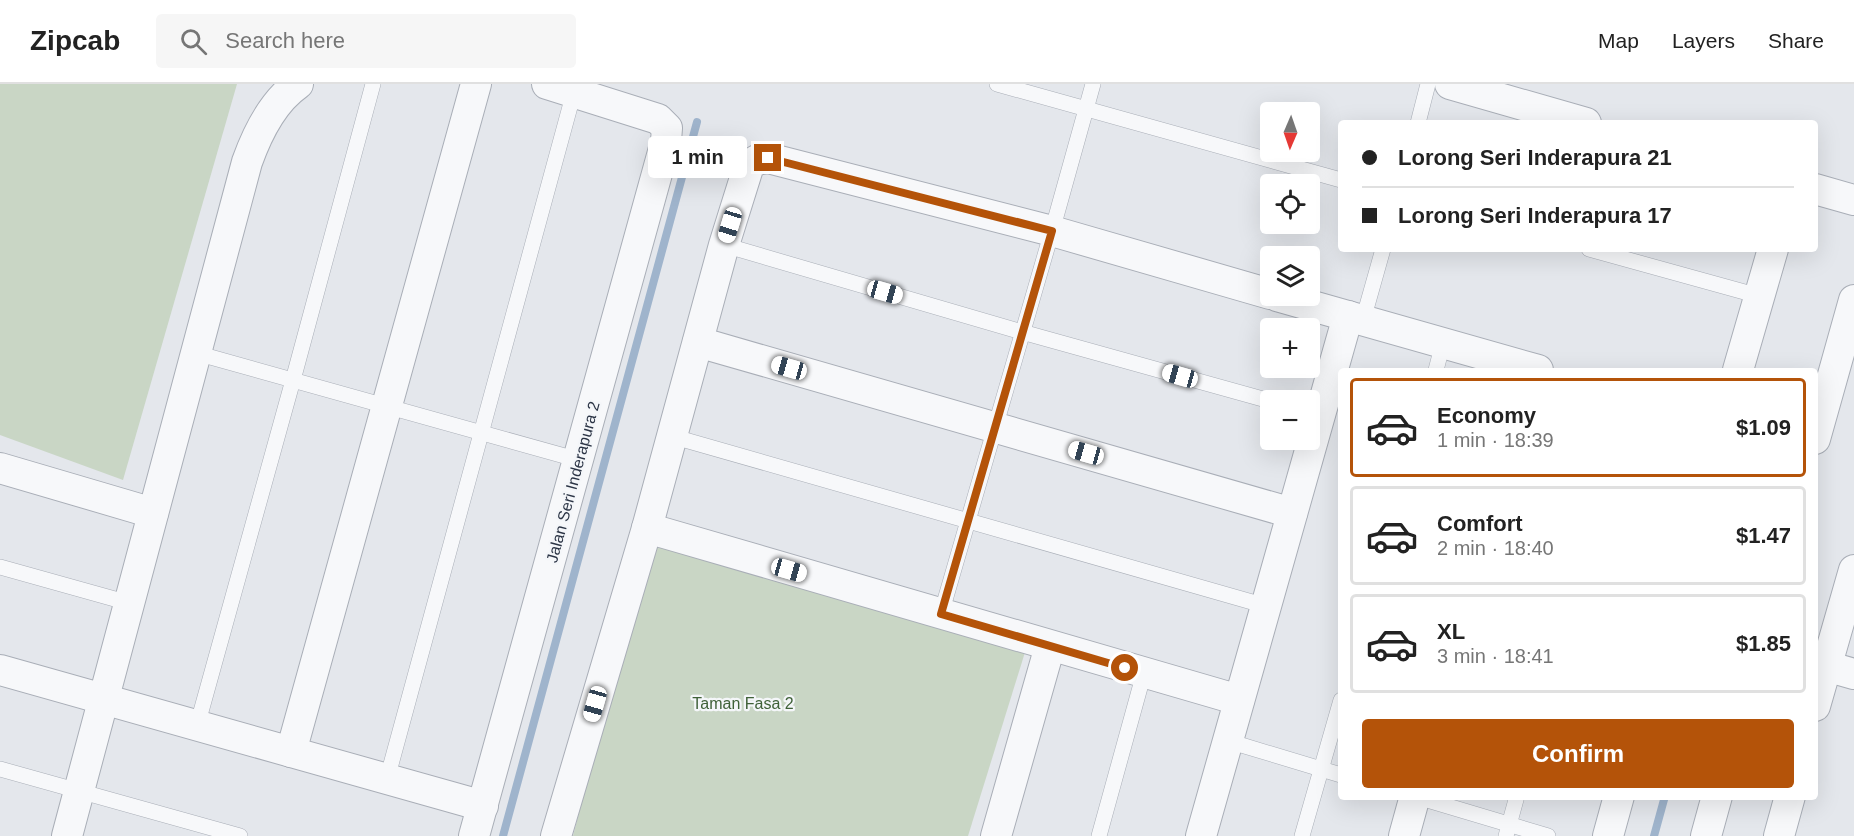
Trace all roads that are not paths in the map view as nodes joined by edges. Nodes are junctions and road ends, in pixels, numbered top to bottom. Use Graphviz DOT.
graph roads {
  1 [pos="297,84"];
  2 [pos="373,84"];
  3 [pos="476,84"];
  4 [pos="997,84"];
  5 [pos="1092,84"];
  6 [pos="1428,84"];
  7 [pos="1450,84"];
  8 [pos="561,88"];
  9 [pos="1086,109"];
  10 [pos="1419,120"];
  11 [pos="1576,120"];
  12 [pos="1338,179"];
  13 [pos="1818,190"];
  14 [pos="1854,200"];
  15 [pos="1052,231"];
  16 [pos="724,245"];
  17 [pos="1382,252"];
  18 [pos="1600,252"];
  19 [pos="1772,252"];
  20 [pos="1260,291"];
  21 [pos="1759,296"];
  22 [pos="1854,300"];
  23 [pos="1313,306"];
  24 [pos="1356,318"];
  25 [pos="1022,332"];
  26 [pos="698,342"];
  27 [pos="196,353"];
  28 [pos="1439,357"];
  29 [pos="1522,368"];
  30 [pos="1739,368"];
  31 [pos="293,380"];
  32 [pos="1260,397"];
  33 [pos="1320,401"];
  34 [pos="388,406"];
  35 [pos="994,427"];
  36 [pos="1818,428"];
  37 [pos="482,432"];
  38 [pos="671,436"];
  39 [pos="1306,450"];
  40 [pos="579,460"];
  41 [pos="0,468"];
  42 [pos="153,513"];
  43 [pos="1292,513"];
  44 [pos="968,520"];
  45 [pos="647,528"];
  46 [pos="0,567"];
  47 [pos="1854,570"];
  48 [pos="129,603"];
  49 [pos="1266,606"];
  50 [pos="941,614"];
  51 [pos="1050,646"];
  52 [pos="0,670"];
  53 [pos="1840,670"];
  54 [pos="1144,673"];
  55 [pos="104,699"];
  56 [pos="1239,700"];
  57 [pos="1818,702"];
  58 [pos="1338,710"];
  59 [pos="197,726"];
  60 [pos="1228,741"];
  61 [pos="291,752"];
  62 [pos="0,769"];
  63 [pos="1321,769"];
  64 [pos="1338,774"];
  65 [pos="387,779"];
  66 [pos="79,790"];
  67 [pos="1413,800"];
  68 [pos="1423,800"];
  69 [pos="1516,800"];
  70 [pos="1618,800"];
  71 [pos="1716,800"];
  72 [pos="1789,800"];
  73 [pos="483,806"];
  74 [pos="1508,830"];
  75 [pos="67,836"];
  76 [pos="240,836"];
  77 [pos="474,836"];
  78 [pos="556,836"];
  79 [pos="996,836"];
  80 [pos="1099,836"];
  81 [pos="1201,836"];
  82 [pos="1302,836"];
  83 [pos="1404,836"];
  84 [pos="1548,836"];
  85 [pos="1608,836"];
  86 [pos="1706,836"];
  87 [pos="1779,836"];
  1 -- 27 [label="street"];
  2 -- 31 [label="lane"];
  3 -- 34 [label="street"];
  4 -- 9 [label="lane"];
  5 -- 9 [label="lane"];
  6 -- 10 [label="lane"];
  7 -- 11 [label="street"];
  8 -- 37 [label="lane"];
  8 -- 40 [label="street, Jalan Seri Inderapura 2"];
  9 -- 12 [label="lane"];
  9 -- 15 [label="lane"];
  13 -- 14 [label="street"];
  15 -- 16 [label="street"];
  15 -- 20 [label="street"];
  15 -- 25 [label="lane"];
  16 -- 25 [label="lane"];
  16 -- 26 [label="street"];
  17 -- 24 [label="lane"];
  18 -- 21 [label="lane"];
  19 -- 21 [label="street"];
  21 -- 30 [label="street"];
  22 -- 36 [label="street"];
  23 -- 24 [label="street"];
  24 -- 28 [label="street"];
  24 -- 33 [label="street"];
  25 -- 32 [label="lane"];
  25 -- 35 [label="lane"];
  26 -- 35 [label="street"];
  26 -- 38 [label="street"];
  27 -- 31 [label="lane"];
  27 -- 42 [label="street"];
  28 -- 29 [label="street"];
  31 -- 34 [label="lane"];
  31 -- 59 [label="lane"];
  34 -- 37 [label="lane"];
  34 -- 61 [label="street"];
  35 -- 43 [label="street"];
  35 -- 44 [label="lane"];
  37 -- 40 [label="lane"];
  37 -- 65 [label="lane"];
  38 -- 44 [label="lane"];
  38 -- 45 [label="street"];
  39 -- 43 [label="street"];
  40 -- 73 [label="street, Jalan Seri Inderapura 2"];
  41 -- 42 [label="street"];
  42 -- 48 [label="street"];
  43 -- 49 [label="street"];
  44 -- 49 [label="lane"];
  44 -- 50 [label="lane"];
  45 -- 50 [label="street"];
  45 -- 78 [label="street"];
  46 -- 48 [label="lane"];
  47 -- 53 [label="street"];
  48 -- 55 [label="street"];
  49 -- 56 [label="street"];
  50 -- 51 [label="street"];
  51 -- 54 [label="street"];
  51 -- 79 [label="street"];
  52 -- 55 [label="street"];
  53 -- 57 [label="street"];
  54 -- 56 [label="street"];
  54 -- 80 [label="lane"];
  55 -- 59 [label="street"];
  55 -- 66 [label="street"];
  56 -- 60 [label="street"];
  58 -- 63 [label="lane"];
  59 -- 61 [label="street"];
  60 -- 63 [label="lane"];
  60 -- 81 [label="street"];
  61 -- 65 [label="street"];
  62 -- 66 [label="lane"];
  63 -- 64 [label="lane"];
  63 -- 82 [label="lane"];
  65 -- 73 [label="street"];
  66 -- 75 [label="street"];
  66 -- 76 [label="lane"];
  67 -- 83 [label="street"];
  68 -- 74 [label="lane"];
  69 -- 74 [label="lane"];
  70 -- 85 [label="street"];
  71 -- 86 [label="street"];
  72 -- 87 [label="street"];
  73 -- 77 [label="street, Jalan Seri Inderapura 2"];
  74 -- 84 [label="lane"];
}
